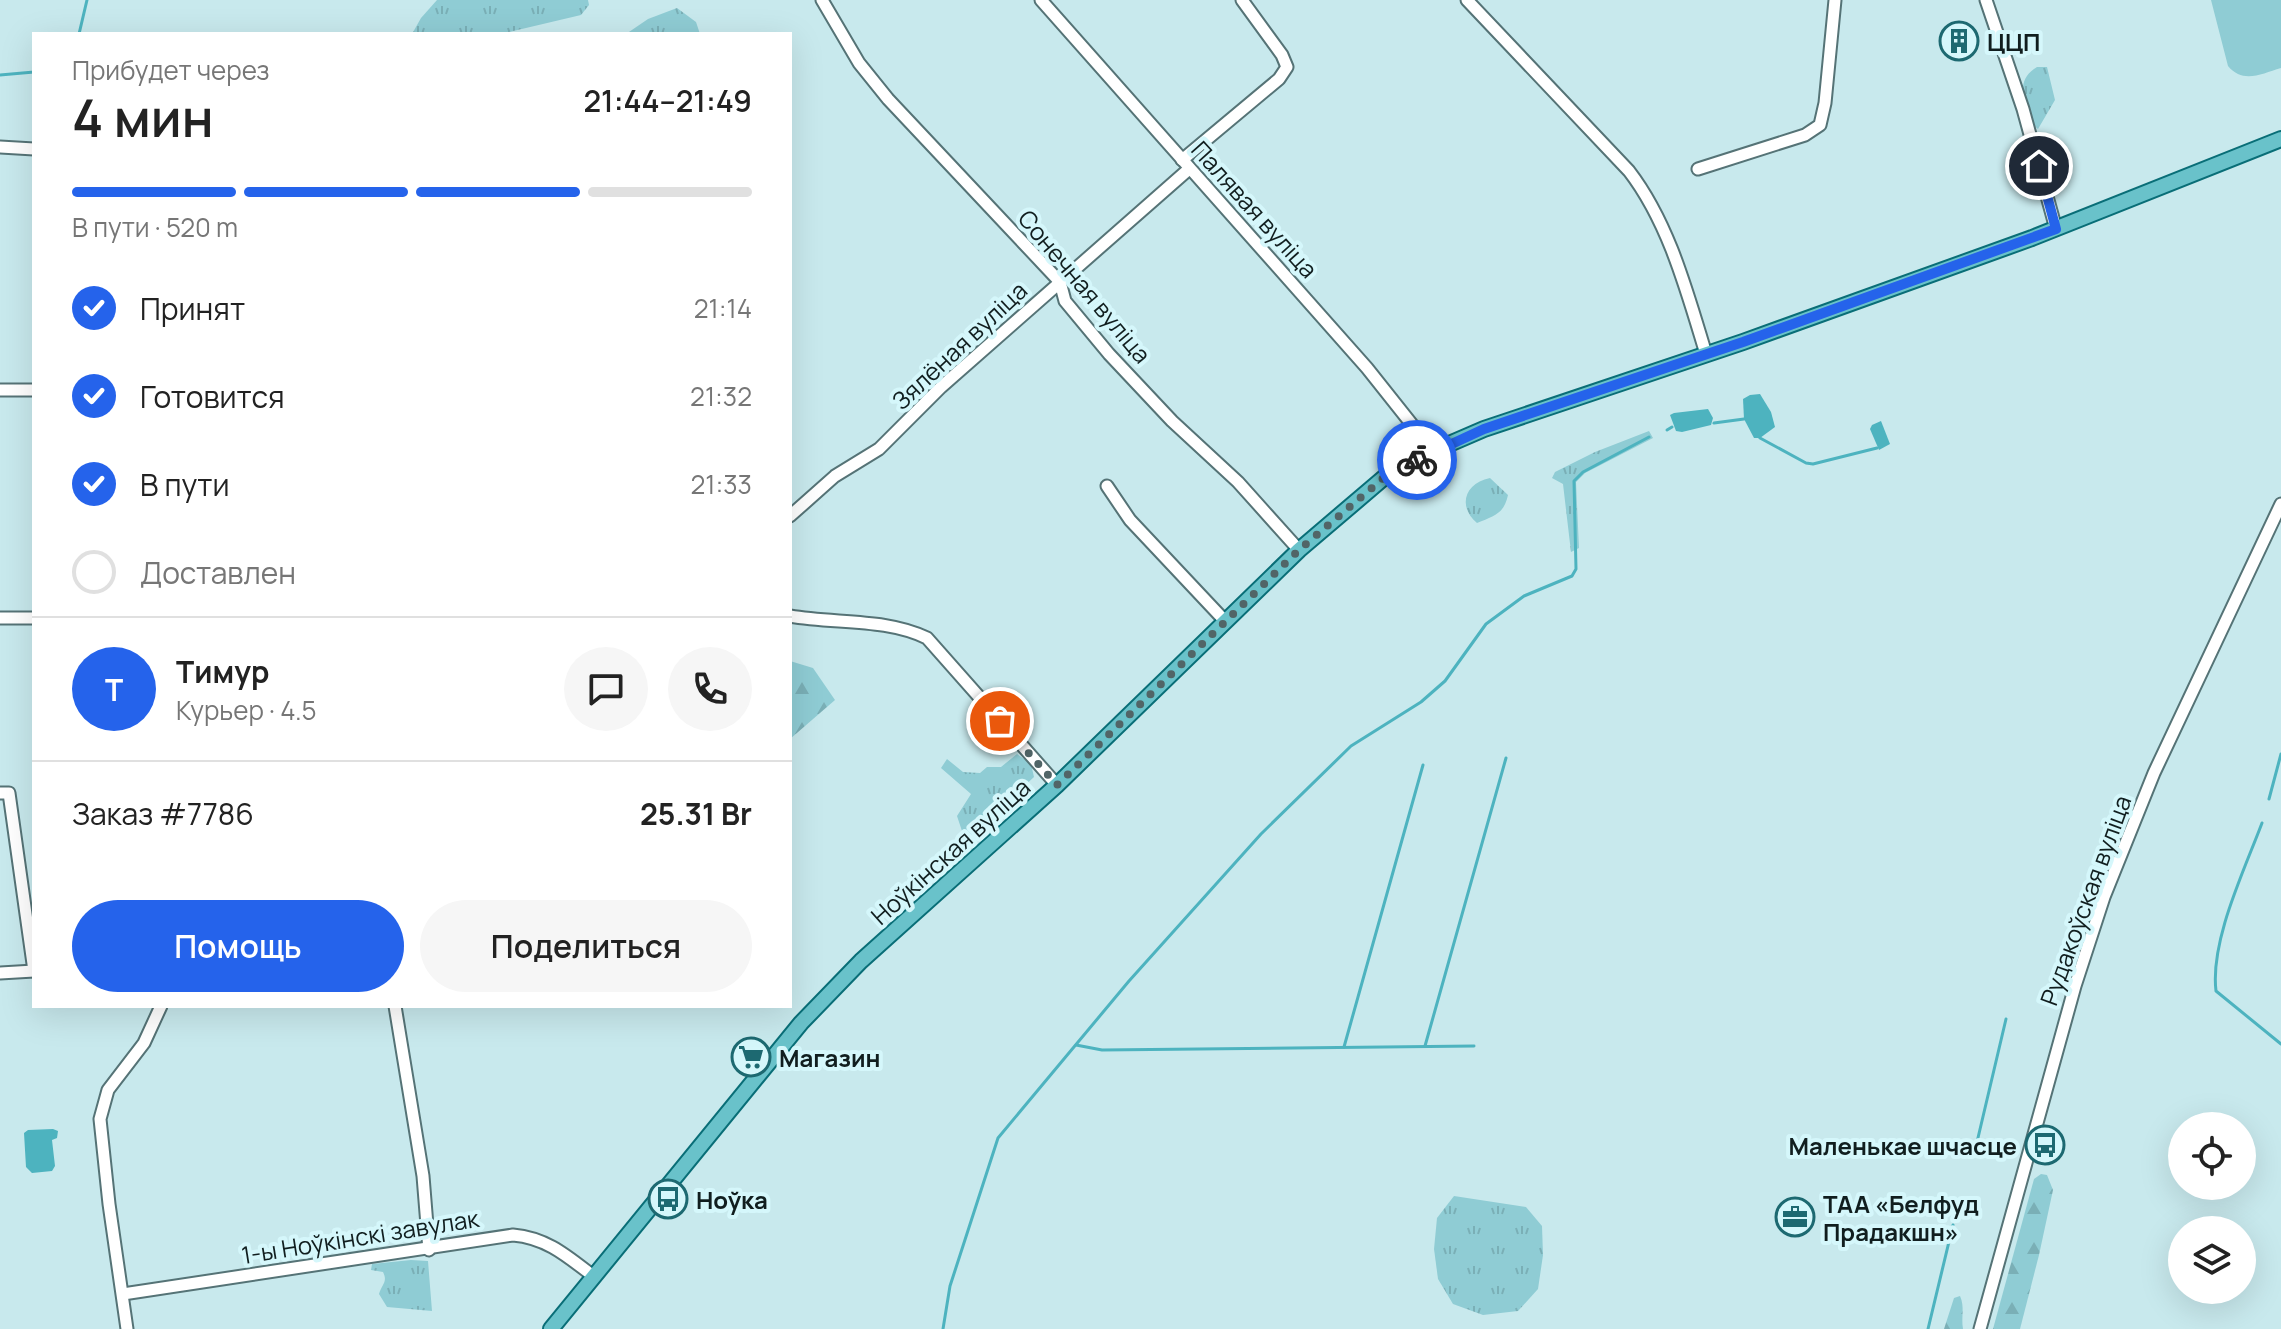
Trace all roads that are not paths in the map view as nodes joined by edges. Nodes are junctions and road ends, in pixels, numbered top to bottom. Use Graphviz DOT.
graph roads {
  1 [pos="822,0"];
  2 [pos="1041,0"];
  3 [pos="1242,0"];
  4 [pos="1467,0"];
  5 [pos="1835,0"];
  6 [pos="1986,0"];
  7 [pos="2281,139"];
  8 [pos="0,147"];
  9 [pos="32,149"];
  10 [pos="1186,164"];
  11 [pos="1698,169"];
  12 [pos="2056,229"];
  13 [pos="1060,282"];
  14 [pos="1706,354"];
  15 [pos="0,390"];
  16 [pos="32,390"];
  17 [pos="1433,451"];
  18 [pos="1107,486"];
  19 [pos="2281,504"];
  20 [pos="792,514"];
  21 [pos="1299,550"];
  22 [pos="792,616"];
  23 [pos="0,618"];
  24 [pos="32,618"];
  25 [pos="1225,621"];
  26 [pos="1057,785"];
  27 [pos="5,793"];
  28 [pos="32,959"];
  29 [pos="32,971"];
  30 [pos="0,973"];
  31 [pos="160,1008"];
  32 [pos="395,1008"];
  33 [pos="429,1250"];
  34 [pos="593,1276"];
  35 [pos="123,1294"];
  36 [pos="127,1329"];
  37 [pos="551,1329"];
  38 [pos="1980,1329"];
  1 -- 13 [label="street, Сонечная вуліца"];
  2 -- 10 [label="street, Палявая вуліца"];
  3 -- 10 [label="street, Зялёная вуліца"];
  4 -- 14 [label="street"];
  5 -- 11 [label="street"];
  6 -- 12 [label="street"];
  7 -- 12 [label="main road, Ноўкінская вуліца"];
  8 -- 9 [label="street"];
  10 -- 13 [label="street, Зялёная вуліца"];
  10 -- 17 [label="street, Палявая вуліца"];
  12 -- 14 [label="main road, Ноўкінская вуліца"];
  13 -- 20 [label="street, Зялёная вуліца"];
  13 -- 21 [label="street, Сонечная вуліца"];
  14 -- 17 [label="main road, Ноўкінская вуліца"];
  15 -- 16 [label="street"];
  17 -- 21 [label="main road, Ноўкінская вуліца"];
  18 -- 25 [label="street"];
  19 -- 38 [label="street, Рудакоўская вуліца"];
  21 -- 25 [label="main road, Ноўкінская вуліца"];
  22 -- 26 [label="street"];
  23 -- 24 [label="street"];
  25 -- 26 [label="main road, Ноўкінская вуліца"];
  26 -- 34 [label="main road, Ноўкінская вуліца"];
  27 -- 28 [label="street"];
  29 -- 30 [label="street"];
  31 -- 35 [label="street"];
  32 -- 33 [label="street"];
  33 -- 34 [label="street, 1-ы Ноўкінскі завулак"];
  33 -- 35 [label="street, 1-ы Ноўкінскі завулак"];
  34 -- 37 [label="main road, Ноўкінская вуліца"];
  35 -- 36 [label="street"];
}
